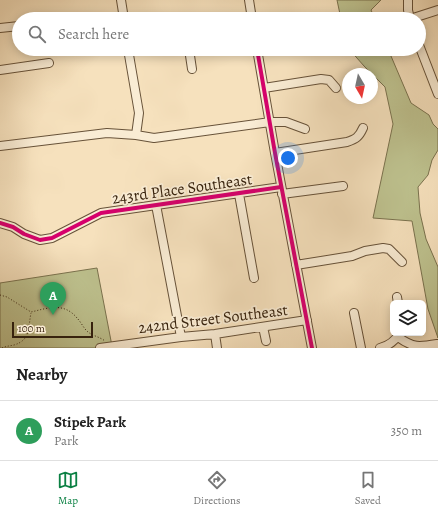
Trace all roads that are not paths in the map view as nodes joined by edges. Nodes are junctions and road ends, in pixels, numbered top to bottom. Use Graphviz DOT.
graph roads {
  1 [pos="120,0"];
  2 [pos="249,0"];
  3 [pos="408,0"];
  4 [pos="438,10"];
  5 [pos="123,12"];
  6 [pos="251,12"];
  7 [pos="408,12"];
  8 [pos="426,14"];
  9 [pos="12,27"];
  10 [pos="0,28"];
  11 [pos="129,56"];
  12 [pos="190,56"];
  13 [pos="258,56"];
  14 [pos="423,56"];
  15 [pos="49,63"];
  16 [pos="192,69"];
  17 [pos="0,70"];
  18 [pos="264,88"];
  19 [pos="336,88"];
  20 [pos="438,94"];
  21 [pos="270,122"];
  22 [pos="363,128"];
  23 [pos="305,129"];
  24 [pos="136,135"];
  25 [pos="0,146"];
  26 [pos="275,153"];
  27 [pos="343,186"];
  28 [pos="282,190"];
  29 [pos="239,194"];
  30 [pos="156,205"];
  31 [pos="0,223"];
  32 [pos="402,262"];
  33 [pos="296,265"];
  34 [pos="254,278"];
  35 [pos="354,313"];
  36 [pos="307,320"];
  37 [pos="263,327"];
  38 [pos="215,334"];
  39 [pos="398,336"];
  40 [pos="400,336"];
  41 [pos="181,337"];
  42 [pos="266,341"];
  43 [pos="437,344"];
  44 [pos="109,347"];
  45 [pos="217,348"];
  46 [pos="312,348"];
  47 [pos="361,348"];
  48 [pos="380,348"];
  1 -- 5 [label="street"];
  2 -- 6 [label="street"];
  3 -- 7 [label="street"];
  4 -- 8 [label="street"];
  9 -- 10 [label="street"];
  11 -- 24 [label="street"];
  12 -- 16 [label="street"];
  13 -- 18 [label="street"];
  14 -- 20 [label="street"];
  15 -- 17 [label="street"];
  18 -- 19 [label="street"];
  18 -- 21 [label="street"];
  21 -- 23 [label="street"];
  21 -- 24 [label="street"];
  21 -- 26 [label="street"];
  22 -- 26 [label="street"];
  24 -- 25 [label="street"];
  26 -- 28 [label="street"];
  27 -- 28 [label="street, 243rd Place Southeast"];
  28 -- 29 [label="street, 243rd Place Southeast"];
  28 -- 33 [label="street"];
  29 -- 30 [label="street, 243rd Place Southeast"];
  29 -- 34 [label="street"];
  30 -- 31 [label="street, 243rd Place Southeast"];
  30 -- 41 [label="street"];
  32 -- 33 [label="street"];
  33 -- 36 [label="street"];
  35 -- 47 [label="street"];
  36 -- 37 [label="street, 242nd Street Southeast"];
  36 -- 46 [label="street"];
  37 -- 38 [label="street, 242nd Street Southeast"];
  37 -- 42 [label="street"];
  38 -- 41 [label="street, 242nd Street Southeast"];
  38 -- 45 [label="street"];
  39 -- 48 [label="street"];
  40 -- 43 [label="street"];
  41 -- 44 [label="street, 242nd Street Southeast"];
}
